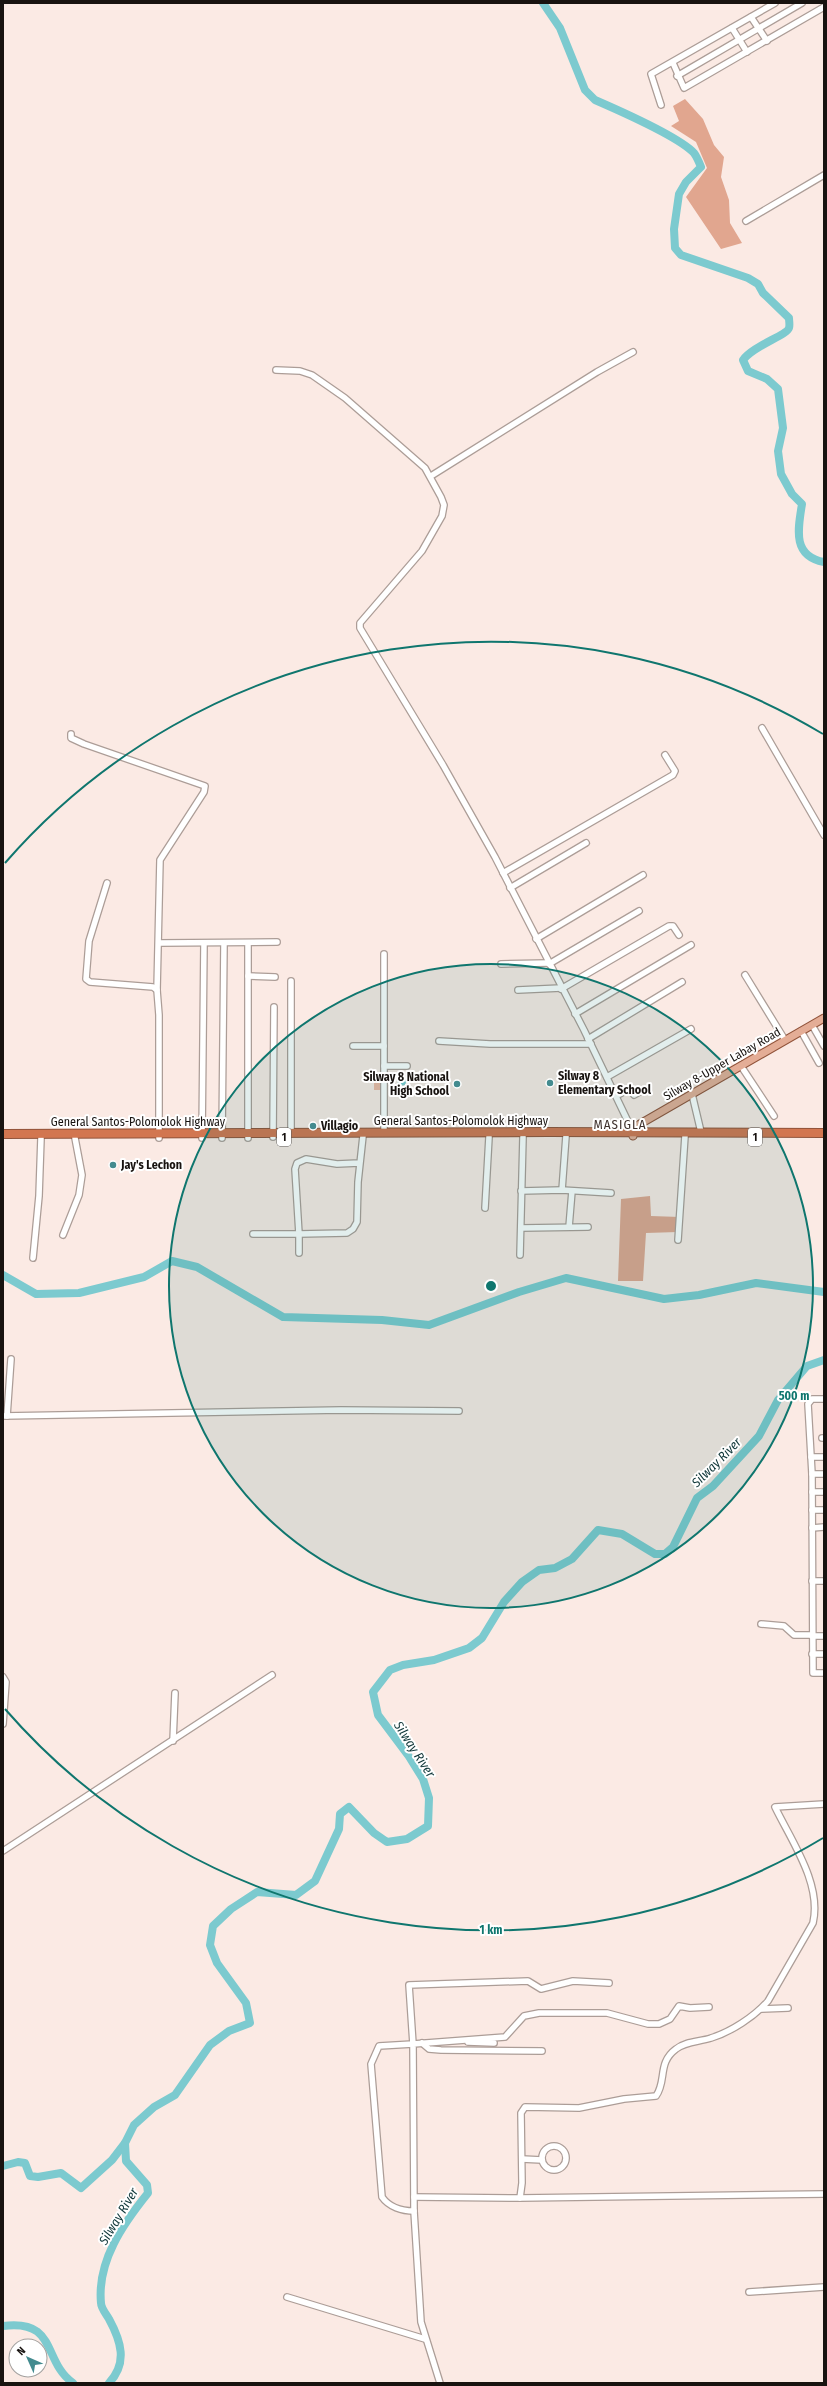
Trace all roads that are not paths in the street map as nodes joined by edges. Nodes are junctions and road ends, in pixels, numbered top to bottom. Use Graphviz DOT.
graph roads {
  1 [pos="775,3"];
  2 [pos="802,3"];
  3 [pos="824,7"];
  4 [pos="751,17"];
  5 [pos="732,28"];
  6 [pos="759,29"];
  7 [pos="740,41"];
  8 [pos="767,41"];
  9 [pos="747,52"];
  10 [pos="672,63"];
  11 [pos="677,76"];
  12 [pos="661,105"];
  13 [pos="824,175"];
  14 [pos="746,221"];
  15 [pos="634,352"];
  16 [pos="276,370"];
  17 [pos="430,476"];
  18 [pos="762,728"];
  19 [pos="71,734"];
  20 [pos="665,755"];
  21 [pos="824,835"];
  22 [pos="586,843"];
  23 [pos="503,873"];
  24 [pos="643,876"];
  25 [pos="107,883"];
  26 [pos="510,888"];
  27 [pos="639,910"];
  28 [pos="679,935"];
  29 [pos="536,938"];
  30 [pos="277,942"];
  31 [pos="160,943"];
  32 [pos="204,943"];
  33 [pos="224,943"];
  34 [pos="248,943"];
  35 [pos="691,945"];
  36 [pos="384,954"];
  37 [pos="548,963"];
  38 [pos="501,964"];
  39 [pos="745,975"];
  40 [pos="248,976"];
  41 [pos="275,977"];
  42 [pos="291,981"];
  43 [pos="682,982"];
  44 [pos="561,988"];
  45 [pos="157,990"];
  46 [pos="518,990"];
  47 [pos="274,1007"];
  48 [pos="575,1014"];
  49 [pos="824,1018"];
  50 [pos="812,1025"];
  51 [pos="691,1029"];
  52 [pos="801,1031"];
  53 [pos="785,1040"];
  54 [pos="439,1041"];
  55 [pos="589,1041"];
  56 [pos="352,1046"];
  57 [pos="384,1046"];
  58 [pos="824,1046"];
  59 [pos="819,1063"];
  60 [pos="384,1066"];
  61 [pos="407,1066"];
  62 [pos="741,1066"];
  63 [pos="607,1077"];
  64 [pos="641,1091"];
  65 [pos="692,1094"];
  66 [pos="616,1096"];
  67 [pos="774,1116"];
  68 [pos="701,1132"];
  69 [pos="291,1133"];
  70 [pos="384,1133"];
  71 [pos="824,1133"];
  72 [pos="3,1134"];
  73 [pos="633,1134"];
  74 [pos="273,1135"];
  75 [pos="159,1136"];
  76 [pos="202,1136"];
  77 [pos="222,1136"];
  78 [pos="248,1136"];
  79 [pos="363,1136"];
  80 [pos="566,1136"];
  81 [pos="685,1136"];
  82 [pos="489,1137"];
  83 [pos="523,1137"];
  84 [pos="3,1138"];
  85 [pos="41,1138"];
  86 [pos="75,1138"];
  87 [pos="824,1139"];
  88 [pos="359,1163"];
  89 [pos="562,1190"];
  90 [pos="521,1191"];
  91 [pos="572,1191"];
  92 [pos="611,1193"];
  93 [pos="485,1208"];
  94 [pos="569,1227"];
  95 [pos="588,1227"];
  96 [pos="521,1228"];
  97 [pos="253,1234"];
  98 [pos="299,1234"];
  99 [pos="63,1235"];
  100 [pos="678,1240"];
  101 [pos="299,1253"];
  102 [pos="520,1255"];
  103 [pos="33,1258"];
  104 [pos="11,1359"];
  105 [pos="824,1399"];
  106 [pos="460,1411"];
  107 [pos="5,1416"];
  108 [pos="824,1456"];
  109 [pos="811,1457"];
  110 [pos="812,1474"];
  111 [pos="824,1474"];
  112 [pos="812,1492"];
  113 [pos="824,1492"];
  114 [pos="812,1510"];
  115 [pos="824,1510"];
  116 [pos="824,1527"];
  117 [pos="812,1528"];
  118 [pos="812,1581"];
  119 [pos="824,1581"];
  120 [pos="761,1624"];
  121 [pos="812,1635"];
  122 [pos="824,1636"];
  123 [pos="812,1654"];
  124 [pos="824,1654"];
  125 [pos="824,1673"];
  126 [pos="272,1675"];
  127 [pos="3,1677"];
  128 [pos="175,1693"];
  129 [pos="3,1724"];
  130 [pos="173,1741"];
  131 [pos="824,1804"];
  132 [pos="3,1851"];
  133 [pos="608,1983"];
  134 [pos="709,2007"];
  135 [pos="788,2008"];
  136 [pos="761,2009"];
  137 [pos="462,2040"];
  138 [pos="446,2042"];
  139 [pos="422,2043"];
  140 [pos="413,2044"];
  141 [pos="494,2044"];
  142 [pos="459,2049"];
  143 [pos="542,2051"];
  144 [pos="522,2159"];
  145 [pos="542,2160"];
  146 [pos="824,2194"];
  147 [pos="414,2197"];
  148 [pos="520,2198"];
  149 [pos="414,2211"];
  150 [pos="824,2287"];
  151 [pos="749,2292"];
  152 [pos="287,2297"];
  153 [pos="425,2339"];
  154 [pos="440,2383"];
  1 -- 4 [label="street"];
  2 -- 6 [label="street"];
  3 -- 8 [label="street"];
  4 -- 5 [label="street"];
  4 -- 6 [label="street"];
  5 -- 7 [label="street"];
  5 -- 10 [label="street"];
  6 -- 7 [label="street"];
  6 -- 8 [label="street"];
  7 -- 9 [label="street"];
  7 -- 11 [label="street"];
  8 -- 9 [label="street"];
  9 -- 11 [label="street"];
  10 -- 11 [label="street"];
  10 -- 12 [label="street"];
  13 -- 14 [label="street"];
  15 -- 17 [label="street"];
  16 -- 17 [label="street"];
  17 -- 23 [label="street"];
  18 -- 21 [label="street"];
  19 -- 31 [label="street"];
  20 -- 23 [label="street"];
  22 -- 26 [label="street"];
  23 -- 26 [label="street"];
  24 -- 29 [label="street"];
  25 -- 45 [label="street"];
  26 -- 29 [label="street"];
  27 -- 37 [label="street"];
  28 -- 44 [label="street"];
  29 -- 37 [label="street"];
  30 -- 34 [label="street"];
  31 -- 32 [label="street"];
  31 -- 45 [label="street"];
  32 -- 33 [label="street"];
  32 -- 76 [label="street"];
  33 -- 34 [label="street"];
  33 -- 77 [label="street"];
  34 -- 40 [label="street"];
  35 -- 48 [label="street"];
  36 -- 57 [label="street"];
  37 -- 38 [label="street"];
  37 -- 44 [label="street"];
  39 -- 53 [label="street"];
  40 -- 41 [label="street"];
  40 -- 78 [label="street"];
  42 -- 69 [label="street"];
  43 -- 55 [label="street"];
  44 -- 46 [label="street"];
  44 -- 48 [label="street"];
  45 -- 75 [label="street"];
  47 -- 74 [label="street"];
  48 -- 55 [label="street"];
  49 -- 50 [label="main road, Silway 8-Upper Labay Road"];
  50 -- 52 [label="main road, Silway 8-Upper Labay Road"];
  50 -- 58 [label="street"];
  51 -- 63 [label="street"];
  52 -- 53 [label="main road, Silway 8-Upper Labay Road"];
  52 -- 59 [label="street"];
  53 -- 62 [label="main road, Silway 8-Upper Labay Road"];
  54 -- 55 [label="street"];
  55 -- 63 [label="street"];
  56 -- 57 [label="street"];
  57 -- 60 [label="street"];
  60 -- 61 [label="street"];
  60 -- 70 [label="street"];
  62 -- 65 [label="main road, Silway 8-Upper Labay Road"];
  62 -- 67 [label="street"];
  63 -- 66 [label="street"];
  64 -- 66 [label="street"];
  65 -- 68 [label="street"];
  65 -- 73 [label="main road, Silway 8-Upper Labay Road"];
  66 -- 73 [label="street"];
  68 -- 71 [label="highway, General Santos-Polomolok Highway / 1"];
  68 -- 73 [label="highway, General Santos-Polomolok Highway / 1"];
  69 -- 70 [label="highway, General Santos-Polomolok Highway / 1"];
  69 -- 74 [label="highway, General Santos-Polomolok Highway / 1"];
  70 -- 73 [label="highway, General Santos-Polomolok Highway / 1"];
  72 -- 75 [label="highway, General Santos-Polomolok Highway / 1"];
  73 -- 80 [label="highway, 1"];
  73 -- 81 [label="highway, 1"];
  74 -- 78 [label="highway, 1"];
  74 -- 79 [label="highway, 1"];
  75 -- 76 [label="highway, 1"];
  75 -- 86 [label="highway, 1"];
  76 -- 77 [label="highway, 1"];
  77 -- 78 [label="highway, 1"];
  79 -- 82 [label="highway, 1"];
  79 -- 88 [label="street"];
  80 -- 83 [label="highway, 1"];
  80 -- 89 [label="street"];
  81 -- 87 [label="highway, 1"];
  81 -- 100 [label="street"];
  82 -- 83 [label="highway, 1"];
  82 -- 93 [label="street"];
  83 -- 90 [label="street"];
  84 -- 85 [label="highway, 1"];
  85 -- 86 [label="highway, 1"];
  85 -- 103 [label="street"];
  86 -- 99 [label="street"];
  88 -- 98 [label="street"];
  88 -- 98 [label="street"];
  89 -- 90 [label="street"];
  89 -- 91 [label="street"];
  90 -- 96 [label="street"];
  91 -- 92 [label="street"];
  91 -- 94 [label="street"];
  94 -- 95 [label="street"];
  94 -- 96 [label="street"];
  96 -- 102 [label="street"];
  97 -- 98 [label="street"];
  98 -- 101 [label="street"];
  104 -- 107 [label="street"];
  105 -- 109 [label="street"];
  106 -- 107 [label="street"];
  108 -- 109 [label="street"];
  109 -- 110 [label="street"];
  110 -- 111 [label="street"];
  110 -- 112 [label="street"];
  112 -- 113 [label="street"];
  112 -- 114 [label="street"];
  114 -- 115 [label="street"];
  114 -- 117 [label="street"];
  116 -- 117 [label="street"];
  117 -- 118 [label="street"];
  118 -- 119 [label="street"];
  118 -- 121 [label="street"];
  120 -- 121 [label="street"];
  121 -- 122 [label="street"];
  121 -- 123 [label="street"];
  123 -- 124 [label="street"];
  123 -- 125 [label="street"];
  126 -- 130 [label="street"];
  127 -- 129 [label="street"];
  128 -- 130 [label="street"];
  130 -- 132 [label="street"];
  131 -- 136 [label="street"];
  133 -- 140 [label="street"];
  134 -- 137 [label="street"];
  135 -- 136 [label="street"];
  136 -- 144 [label="street"];
  137 -- 138 [label="street"];
  137 -- 141 [label="street"];
  138 -- 139 [label="street"];
  138 -- 142 [label="street"];
  139 -- 140 [label="street"];
  139 -- 142 [label="street"];
  140 -- 147 [label="street"];
  140 -- 149 [label="street"];
  142 -- 143 [label="street"];
  144 -- 145 [label="street"];
  144 -- 148 [label="street"];
  145 -- 145 [label="street"];
  146 -- 148 [label="street"];
  147 -- 148 [label="street"];
  147 -- 149 [label="street"];
  149 -- 153 [label="street"];
  150 -- 151 [label="street"];
  152 -- 153 [label="street"];
  153 -- 154 [label="street"];
}
